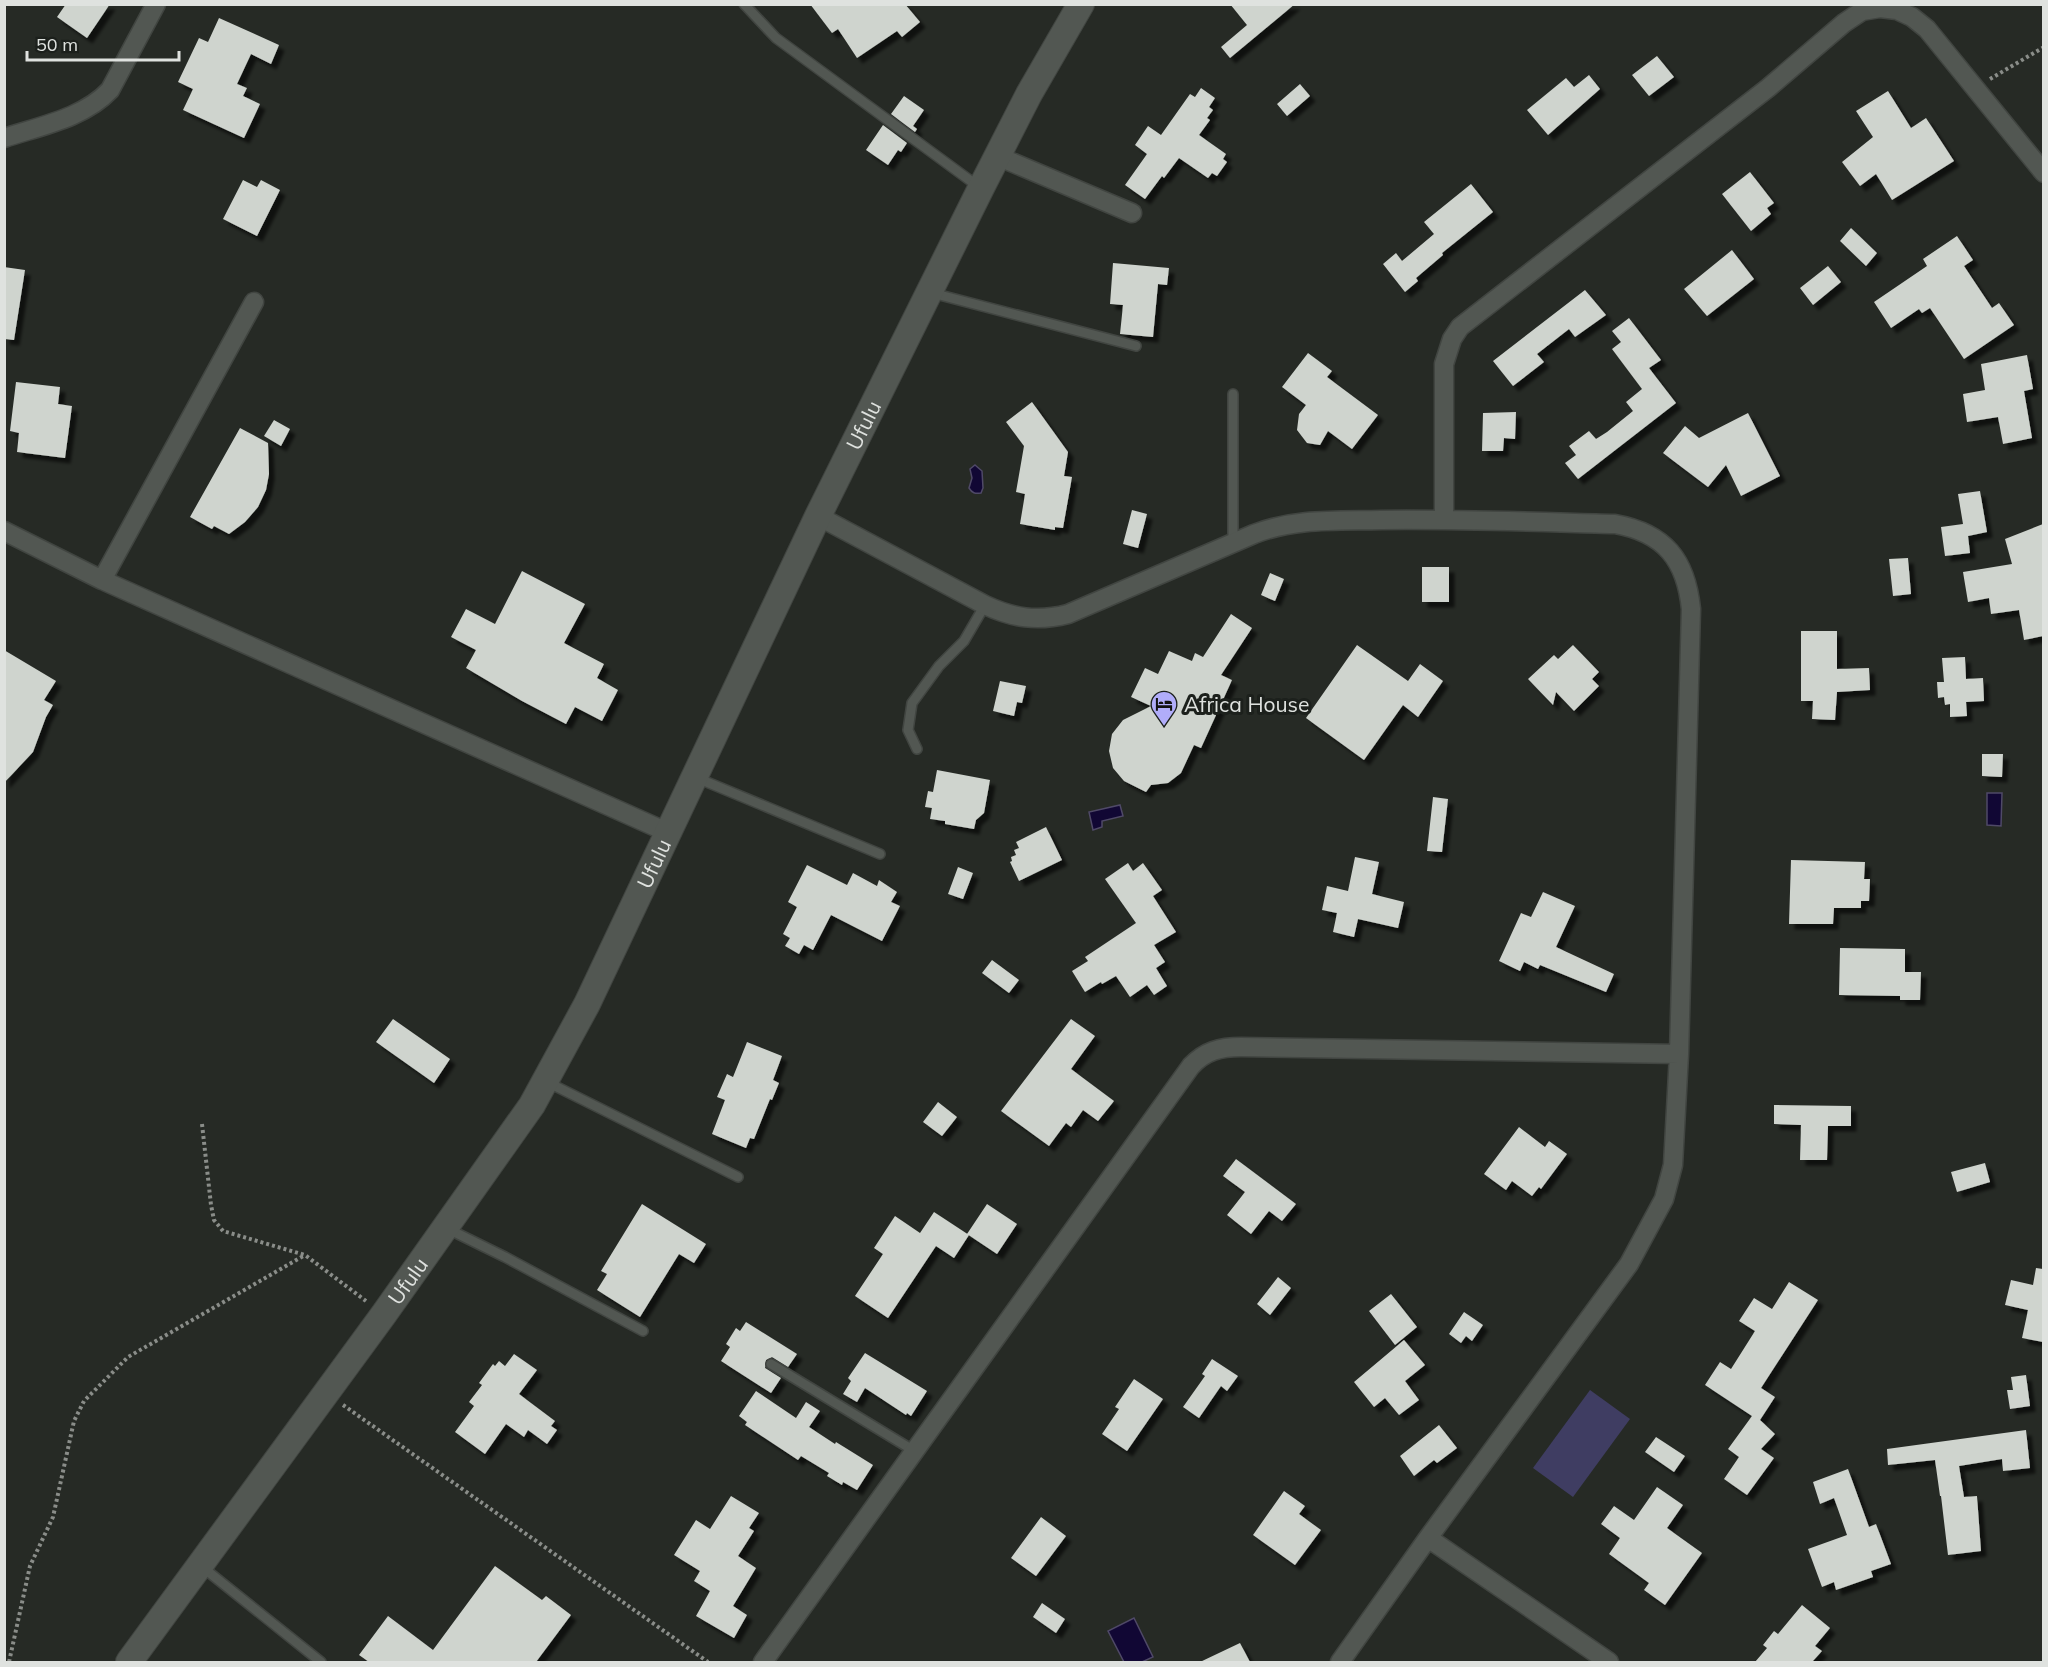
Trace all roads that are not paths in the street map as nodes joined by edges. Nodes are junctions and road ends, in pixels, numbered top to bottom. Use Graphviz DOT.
graph roads {
  1 [pos="156,4"];
  2 [pos="744,4"];
  3 [pos="1081,4"];
  4 [pos="4,138"];
  5 [pos="997,156"];
  6 [pos="2043,172"];
  7 [pos="981,188"];
  8 [pos="1132,213"];
  9 [pos="929,292"];
  10 [pos="254,302"];
  11 [pos="1136,346"];
  12 [pos="1233,394"];
  13 [pos="818,516"];
  14 [pos="1444,519"];
  15 [pos="4,531"];
  16 [pos="1233,543"];
  17 [pos="102,580"];
  18 [pos="985,605"];
  19 [pos="917,749"];
  20 [pos="693,776"];
  21 [pos="667,832"];
  22 [pos="880,854"];
  23 [pos="1679,1054"];
  24 [pos="546,1081"];
  25 [pos="738,1177"];
  26 [pos="446,1228"];
  27 [pos="643,1331"];
  28 [pos="771,1364"];
  29 [pos="915,1452"];
  30 [pos="1428,1538"];
  31 [pos="200,1566"];
  32 [pos="129,1662"];
  33 [pos="321,1662"];
  34 [pos="764,1662"];
  35 [pos="1340,1662"];
  36 [pos="1609,1662"];
  1 -- 4 [label="street"];
  2 -- 7 [label="lane"];
  3 -- 5 [label="street, Ufulu"];
  5 -- 7 [label="street, Ufulu"];
  5 -- 8 [label="street"];
  6 -- 14 [label="street"];
  7 -- 9 [label="street, Ufulu"];
  9 -- 11 [label="lane"];
  9 -- 13 [label="street, Ufulu"];
  10 -- 17 [label="street"];
  12 -- 16 [label="lane"];
  13 -- 18 [label="street"];
  13 -- 20 [label="street, Ufulu"];
  14 -- 16 [label="street"];
  14 -- 23 [label="street"];
  15 -- 17 [label="street"];
  16 -- 18 [label="street"];
  17 -- 21 [label="street"];
  18 -- 19 [label="lane"];
  20 -- 21 [label="street, Ufulu"];
  20 -- 22 [label="lane"];
  21 -- 24 [label="street, Ufulu"];
  23 -- 29 [label="street"];
  23 -- 30 [label="street"];
  24 -- 25 [label="lane"];
  24 -- 26 [label="street, Ufulu"];
  26 -- 27 [label="lane"];
  26 -- 31 [label="street, Ufulu"];
  28 -- 29 [label="lane"];
  29 -- 34 [label="street"];
  30 -- 35 [label="street"];
  30 -- 36 [label="street"];
  31 -- 32 [label="street, Ufulu"];
  31 -- 33 [label="lane"];
}
